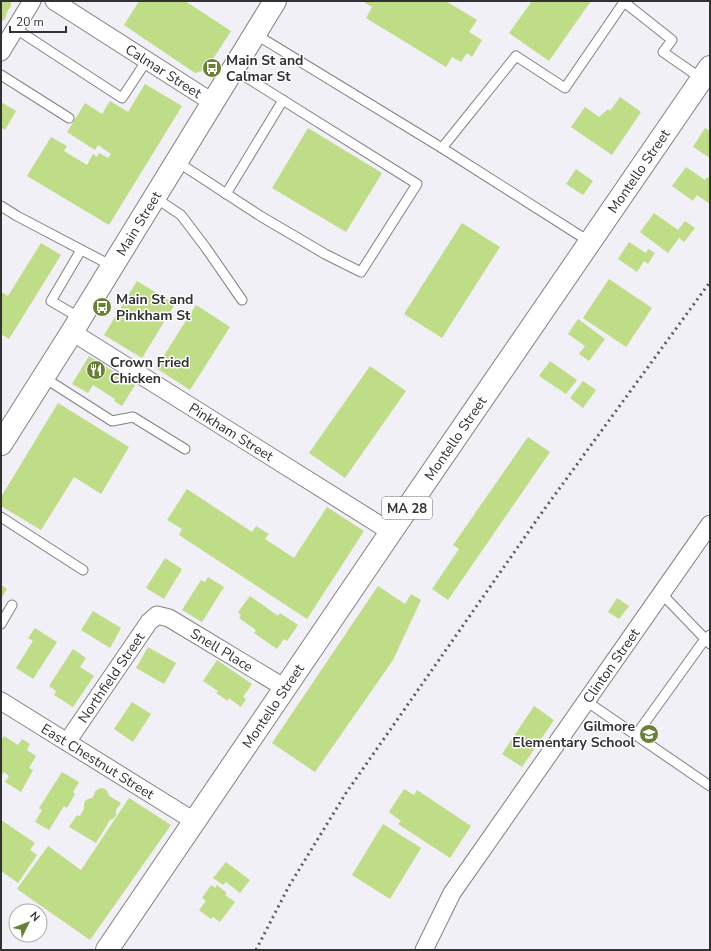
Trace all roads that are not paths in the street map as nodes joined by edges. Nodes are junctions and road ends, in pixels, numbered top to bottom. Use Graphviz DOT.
graph roads {
  1 [pos="32,1"];
  2 [pos="54,1"];
  3 [pos="275,1"];
  4 [pos="16,29"];
  5 [pos="255,34"];
  6 [pos="1,52"];
  7 [pos="147,60"];
  8 [pos="233,69"];
  9 [pos="706,73"];
  10 [pos="1,75"];
  11 [pos="283,100"];
  12 [pos="212,102"];
  13 [pos="69,118"];
  14 [pos="442,148"];
  15 [pos="176,161"];
  16 [pos="226,194"];
  17 [pos="154,197"];
  18 [pos="1,206"];
  19 [pos="590,242"];
  20 [pos="81,250"];
  21 [pos="112,266"];
  22 [pos="242,300"];
  23 [pos="76,325"];
  24 [pos="43,377"];
  25 [pos="1,444"];
  26 [pos="185,449"];
  27 [pos="1,517"];
  28 [pos="710,524"];
  29 [pos="391,532"];
  30 [pos="83,570"];
  31 [pos="661,593"];
  32 [pos="12,605"];
  33 [pos="157,616"];
  34 [pos="1,624"];
  35 [pos="708,639"];
  36 [pos="285,688"];
  37 [pos="1,701"];
  38 [pos="586,701"];
  39 [pos="636,735"];
  40 [pos="67,742"];
  41 [pos="710,786"];
  42 [pos="194,821"];
  43 [pos="106,950"];
  44 [pos="424,950"];
  1 -- 4 [label="street"];
  2 -- 7 [label="street, Calmar Street"];
  3 -- 5 [label="main road, Main Street"];
  4 -- 6 [label="street"];
  4 -- 7 [label="lane"];
  5 -- 8 [label="main road, Main Street"];
  5 -- 14 [label="lane"];
  7 -- 12 [label="street, Calmar Street"];
  8 -- 11 [label="lane"];
  8 -- 12 [label="main road, Main Street"];
  9 -- 14 [label="lane"];
  9 -- 19 [label="main road, Montello Street / MA 28"];
  10 -- 13 [label="lane"];
  11 -- 16 [label="lane"];
  11 -- 16 [label="lane"];
  12 -- 15 [label="main road, Main Street"];
  14 -- 19 [label="lane"];
  15 -- 16 [label="lane"];
  15 -- 17 [label="main road, Main Street"];
  17 -- 21 [label="main road, Main Street"];
  17 -- 22 [label="lane"];
  18 -- 20 [label="lane"];
  19 -- 29 [label="main road, Montello Street / MA 28"];
  20 -- 21 [label="lane"];
  20 -- 23 [label="lane"];
  21 -- 23 [label="main road, Main Street"];
  23 -- 24 [label="main road, Main Street"];
  23 -- 29 [label="street, Pinkham Street"];
  24 -- 25 [label="main road, Main Street"];
  24 -- 26 [label="lane"];
  27 -- 30 [label="lane"];
  28 -- 31 [label="street, Clinton Street"];
  29 -- 36 [label="main road, Montello Street / MA 28"];
  31 -- 35 [label="lane"];
  31 -- 38 [label="street, Clinton Street"];
  32 -- 34 [label="lane"];
  33 -- 36 [label="street, Snell Place"];
  33 -- 40 [label="street, Northfield Street"];
  35 -- 39 [label="lane"];
  36 -- 42 [label="main road, Montello Street / MA 28"];
  37 -- 40 [label="street, East Chestnut Street"];
  38 -- 39 [label="lane"];
  38 -- 44 [label="street, Clinton Street"];
  39 -- 41 [label="lane"];
  40 -- 42 [label="street, East Chestnut Street"];
  42 -- 43 [label="main road, Montello Street / MA 28"];
}
